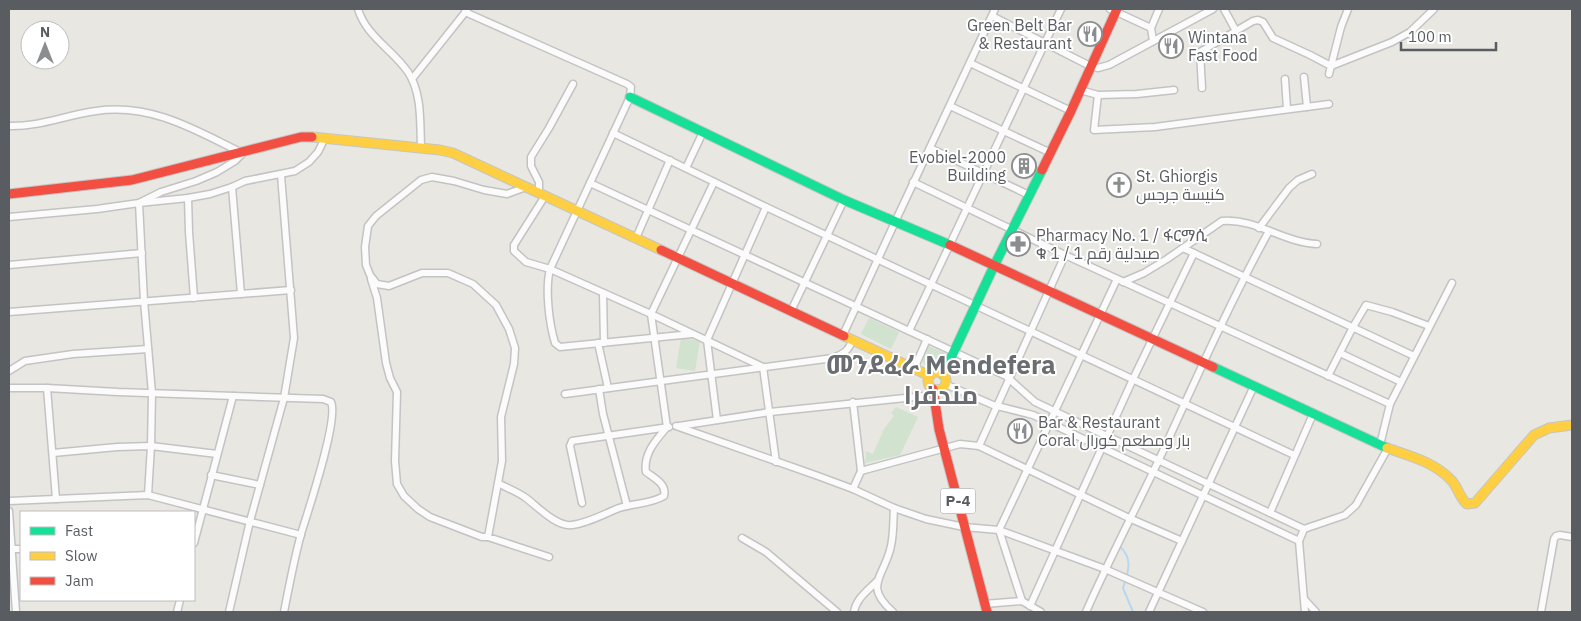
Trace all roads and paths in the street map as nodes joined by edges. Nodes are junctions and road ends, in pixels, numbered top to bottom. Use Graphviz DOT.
graph roads {
  1 [pos="358,9"];
  2 [pos="995,9"];
  3 [pos="1061,9"];
  4 [pos="1159,9"];
  5 [pos="1214,9"];
  6 [pos="1224,9"];
  7 [pos="1348,9"];
  8 [pos="1434,9"];
  9 [pos="466,10"];
  10 [pos="1114,10"];
  11 [pos="1204,11"];
  12 [pos="992,16"];
  13 [pos="1151,28"];
  14 [pos="1236,31"];
  15 [pos="1153,41"];
  16 [pos="1044,43"];
  17 [pos="970,63"];
  18 [pos="1090,66"];
  19 [pos="1331,66"];
  20 [pos="1329,74"];
  21 [pos="1304,77"];
  22 [pos="412,79"];
  23 [pos="1285,79"];
  24 [pos="573,84"];
  25 [pos="1022,88"];
  26 [pos="1202,88"];
  27 [pos="1080,90"];
  28 [pos="1174,90"];
  29 [pos="1098,95"];
  30 [pos="630,97"];
  31 [pos="1329,104"];
  32 [pos="950,106"];
  33 [pos="1307,107"];
  34 [pos="1287,109"];
  35 [pos="1071,111"];
  36 [pos="9,126"];
  37 [pos="1002,131"];
  38 [pos="704,132"];
  39 [pos="614,133"];
  40 [pos="325,138"];
  41 [pos="420,147"];
  42 [pos="930,148"];
  43 [pos="243,151"];
  44 [pos="1051,153"];
  45 [pos="670,160"];
  46 [pos="686,168"];
  47 [pos="984,174"];
  48 [pos="1312,174"];
  49 [pos="281,175"];
  50 [pos="714,182"];
  51 [pos="913,182"];
  52 [pos="590,183"];
  53 [pos="232,187"];
  54 [pos="526,187"];
  55 [pos="9,194"];
  56 [pos="542,195"];
  57 [pos="1029,195"];
  58 [pos="188,198"];
  59 [pos="844,200"];
  60 [pos="139,203"];
  61 [pos="766,207"];
  62 [pos="967,209"];
  63 [pos="647,210"];
  64 [pos="578,211"];
  65 [pos="9,217"];
  66 [pos="895,222"];
  67 [pos="1259,228"];
  68 [pos="1012,229"];
  69 [pos="691,230"];
  70 [pos="1269,232"];
  71 [pos="827,236"];
  72 [pos="636,238"];
  73 [pos="1317,244"];
  74 [pos="950,245"];
  75 [pos="1183,248"];
  76 [pos="1194,253"];
  77 [pos="142,254"];
  78 [pos="746,256"];
  79 [pos="1066,256"];
  80 [pos="678,258"];
  81 [pos="878,258"];
  82 [pos="9,265"];
  83 [pos="994,266"];
  84 [pos="550,269"];
  85 [pos="370,275"];
  86 [pos="1245,276"];
  87 [pos="1120,280"];
  88 [pos="804,282"];
  89 [pos="1452,283"];
  90 [pos="732,284"];
  91 [pos="931,284"];
  92 [pos="291,290"];
  93 [pos="1049,291"];
  94 [pos="603,293"];
  95 [pos="241,294"];
  96 [pos="194,298"];
  97 [pos="144,301"];
  98 [pos="1170,303"];
  99 [pos="975,305"];
  100 [pos="856,306"];
  101 [pos="791,311"];
  102 [pos="9,312"];
  103 [pos="651,314"];
  104 [pos="1100,315"];
  105 [pos="1429,326"];
  106 [pos="1220,327"];
  107 [pos="1353,327"];
  108 [pos="909,331"];
  109 [pos="1031,331"];
  110 [pos="692,334"];
  111 [pos="843,335"];
  112 [pos="655,336"];
  113 [pos="928,339"];
  114 [pos="707,340"];
  115 [pos="852,340"];
  116 [pos="1153,340"];
  117 [pos="601,343"];
  118 [pos="148,349"];
  119 [pos="954,352"];
  120 [pos="1340,353"];
  121 [pos="1082,355"];
  122 [pos="1414,356"];
  123 [pos="1204,363"];
  124 [pos="763,367"];
  125 [pos="914,369"];
  126 [pos="9,371"];
  127 [pos="711,374"];
  128 [pos="943,374"];
  129 [pos="930,376"];
  130 [pos="1328,376"];
  131 [pos="1009,379"];
  132 [pos="1133,379"];
  133 [pos="660,382"];
  134 [pos="1401,382"];
  135 [pos="945,384"];
  136 [pos="1254,386"];
  137 [pos="9,388"];
  138 [pos="47,388"];
  139 [pos="608,388"];
  140 [pos="599,389"];
  141 [pos="933,392"];
  142 [pos="152,393"];
  143 [pos="565,394"];
  144 [pos="233,396"];
  145 [pos="284,398"];
  146 [pos="853,402"];
  147 [pos="1185,404"];
  148 [pos="1390,404"];
  149 [pos="997,407"];
  150 [pos="770,412"];
  151 [pos="1055,412"];
  152 [pos="1313,414"];
  153 [pos="717,420"];
  154 [pos="1050,423"];
  155 [pos="1572,425"];
  156 [pos="676,426"];
  157 [pos="667,427"];
  158 [pos="1235,427"];
  159 [pos="608,435"];
  160 [pos="1107,437"];
  161 [pos="151,446"];
  162 [pos="979,446"];
  163 [pos="1384,447"];
  164 [pos="1102,448"];
  165 [pos="944,449"];
  166 [pos="53,453"];
  167 [pos="217,454"];
  168 [pos="1294,455"];
  169 [pos="1158,460"];
  170 [pos="776,462"];
  171 [pos="1029,469"];
  172 [pos="861,471"];
  173 [pos="1153,472"];
  174 [pos="211,475"];
  175 [pos="498,483"];
  176 [pos="1209,484"];
  177 [pos="260,485"];
  178 [pos="853,489"];
  179 [pos="1080,494"];
  180 [pos="148,495"];
  181 [pos="1203,496"];
  182 [pos="56,499"];
  183 [pos="9,501"];
  184 [pos="582,503"];
  185 [pos="627,506"];
  186 [pos="202,508"];
  187 [pos="894,508"];
  188 [pos="9,510"];
  189 [pos="1270,513"];
  190 [pos="1129,518"];
  191 [pos="250,521"];
  192 [pos="964,527"];
  193 [pos="1304,529"];
  194 [pos="999,530"];
  195 [pos="301,535"];
  196 [pos="488,537"];
  197 [pos="1572,537"];
  198 [pos="742,538"];
  199 [pos="195,539"];
  200 [pos="1182,541"];
  201 [pos="1299,541"];
  202 [pos="12,549"];
  203 [pos="20,549"];
  204 [pos="1055,551"];
  205 [pos="549,558"];
  206 [pos="1105,569"];
  207 [pos="876,582"];
  208 [pos="11,585"];
  209 [pos="1158,593"];
  210 [pos="18,598"];
  211 [pos="1304,599"];
  212 [pos="1022,601"];
  213 [pos="1030,606"];
  214 [pos="986,608"];
  215 [pos="16,612"];
  216 [pos="229,612"];
  217 [pos="284,612"];
  218 [pos="836,612"];
  219 [pos="854,612"];
  220 [pos="893,612"];
  221 [pos="1041,612"];
  222 [pos="1086,612"];
  223 [pos="1149,612"];
  224 [pos="1203,612"];
  225 [pos="1305,612"];
  226 [pos="1316,612"];
  227 [pos="1541,612"];
  1 -- 22 [label="street"];
  2 -- 12 [label="street"];
  3 -- 16 [label="street"];
  4 -- 13 [label="street"];
  5 -- 11 [label="street"];
  6 -- 14 [label="street"];
  7 -- 19 [label="street"];
  8 -- 19 [label="street"];
  9 -- 22 [label="street"];
  9 -- 30 [label="street"];
  10 -- 13 [label="street"];
  10 -- 18 [label="main road"];
  11 -- 15 [label="street"];
  12 -- 16 [label="street"];
  12 -- 17 [label="street"];
  13 -- 15 [label="street"];
  14 -- 19 [label="street"];
  14 -- 26 [label="street"];
  15 -- 18 [label="street"];
  16 -- 18 [label="street"];
  16 -- 25 [label="street"];
  17 -- 25 [label="street"];
  17 -- 32 [label="street"];
  18 -- 27 [label="main road"];
  19 -- 20 [label="street"];
  21 -- 33 [label="street"];
  22 -- 41 [label="street"];
  23 -- 34 [label="street"];
  24 -- 56 [label="street"];
  25 -- 35 [label="street"];
  25 -- 37 [label="street"];
  27 -- 29 [label="street"];
  27 -- 35 [label="main road"];
  28 -- 29 [label="street"];
  29 -- 34 [label="street"];
  30 -- 38 [label="main road"];
  30 -- 39 [label="street"];
  31 -- 33 [label="street"];
  32 -- 37 [label="street"];
  32 -- 42 [label="street"];
  33 -- 34 [label="street"];
  35 -- 44 [label="main road"];
  36 -- 43 [label="street"];
  37 -- 44 [label="street"];
  37 -- 47 [label="street"];
  38 -- 46 [label="street"];
  38 -- 59 [label="main road"];
  39 -- 45 [label="street"];
  39 -- 52 [label="street"];
  40 -- 41 [label="main road"];
  40 -- 43 [label="main road"];
  40 -- 49 [label="street"];
  41 -- 54 [label="main road"];
  42 -- 47 [label="street"];
  42 -- 51 [label="street"];
  43 -- 55 [label="main road"];
  43 -- 60 [label="street"];
  44 -- 57 [label="main road"];
  45 -- 46 [label="street"];
  45 -- 63 [label="street"];
  46 -- 50 [label="street"];
  47 -- 57 [label="street"];
  47 -- 62 [label="street"];
  48 -- 67 [label="street"];
  49 -- 53 [label="street"];
  49 -- 92 [label="street"];
  50 -- 61 [label="street"];
  50 -- 69 [label="street"];
  51 -- 62 [label="street"];
  51 -- 66 [label="street"];
  52 -- 63 [label="street"];
  52 -- 64 [label="street"];
  53 -- 58 [label="street"];
  53 -- 95 [label="street"];
  54 -- 56 [label="main road"];
  54 -- 85 [label="street"];
  56 -- 64 [label="main road"];
  56 -- 84 [label="street"];
  57 -- 68 [label="main road"];
  58 -- 60 [label="street"];
  58 -- 96 [label="street"];
  59 -- 66 [label="main road"];
  59 -- 71 [label="street"];
  60 -- 65 [label="street"];
  60 -- 77 [label="street"];
  61 -- 71 [label="street"];
  61 -- 78 [label="street"];
  62 -- 68 [label="street"];
  62 -- 74 [label="street"];
  63 -- 69 [label="street"];
  63 -- 72 [label="street"];
  64 -- 72 [label="main road"];
  64 -- 84 [label="street"];
  66 -- 74 [label="main road"];
  66 -- 81 [label="street"];
  67 -- 70 [label="street"];
  67 -- 75 [label="street"];
  68 -- 79 [label="street"];
  68 -- 83 [label="main road"];
  69 -- 78 [label="street"];
  69 -- 80 [label="street"];
  70 -- 73 [label="street"];
  70 -- 86 [label="street"];
  71 -- 81 [label="street"];
  71 -- 88 [label="street"];
  72 -- 80 [label="main road"];
  74 -- 83 [label="main road"];
  74 -- 91 [label="street"];
  75 -- 76 [label="street"];
  75 -- 87 [label="street"];
  76 -- 86 [label="street"];
  76 -- 98 [label="street"];
  77 -- 82 [label="street"];
  77 -- 97 [label="street"];
  78 -- 88 [label="street"];
  78 -- 90 [label="street"];
  79 -- 87 [label="street"];
  79 -- 93 [label="street"];
  80 -- 90 [label="main road"];
  80 -- 103 [label="street"];
  81 -- 91 [label="street"];
  81 -- 100 [label="street"];
  83 -- 93 [label="main road"];
  83 -- 99 [label="main road"];
  84 -- 94 [label="street"];
  84 -- 117 [label="street"];
  85 -- 175 [label="street"];
  85 -- 196 [label="street"];
  86 -- 106 [label="street"];
  86 -- 107 [label="street"];
  87 -- 98 [label="street"];
  87 -- 104 [label="street"];
  88 -- 100 [label="street"];
  88 -- 101 [label="street"];
  89 -- 105 [label="street"];
  90 -- 101 [label="main road"];
  90 -- 114 [label="street"];
  91 -- 99 [label="street"];
  91 -- 108 [label="street"];
  92 -- 95 [label="street"];
  92 -- 145 [label="street"];
  93 -- 104 [label="main road"];
  93 -- 109 [label="street"];
  94 -- 103 [label="street"];
  94 -- 117 [label="street"];
  95 -- 96 [label="street"];
  96 -- 97 [label="street"];
  97 -- 102 [label="street"];
  97 -- 118 [label="street"];
  98 -- 106 [label="street"];
  98 -- 116 [label="street"];
  99 -- 109 [label="street"];
  99 -- 119 [label="main road"];
  100 -- 108 [label="street"];
  100 -- 111 [label="street"];
  101 -- 111 [label="main road"];
  103 -- 110 [label="street"];
  103 -- 112 [label="street"];
  104 -- 116 [label="main road"];
  104 -- 121 [label="street"];
  105 -- 107 [label="street"];
  105 -- 122 [label="street"];
  106 -- 123 [label="street"];
  106 -- 130 [label="street"];
  107 -- 120 [label="street"];
  107 -- 122 [label="street"];
  108 -- 113 [label="street"];
  109 -- 121 [label="street"];
  109 -- 131 [label="street"];
  110 -- 112 [label="street"];
  110 -- 114 [label="street"];
  111 -- 115 [label="main road"];
  112 -- 117 [label="street"];
  112 -- 133 [label="street"];
  113 -- 119 [label="street"];
  113 -- 125 [label="street"];
  114 -- 124 [label="street"];
  114 -- 127 [label="street"];
  115 -- 124 [label="street"];
  115 -- 125 [label="main road"];
  116 -- 123 [label="main road"];
  116 -- 132 [label="street"];
  117 -- 139 [label="street"];
  118 -- 126 [label="street"];
  118 -- 142 [label="street"];
  119 -- 128 [label="main road"];
  119 -- 131 [label="street"];
  120 -- 130 [label="street"];
  120 -- 134 [label="street"];
  121 -- 132 [label="street"];
  121 -- 151 [label="street"];
  122 -- 134 [label="street"];
  123 -- 136 [label="main road"];
  123 -- 147 [label="street"];
  124 -- 127 [label="street"];
  124 -- 150 [label="street"];
  125 -- 129 [label="main road"];
  127 -- 133 [label="street"];
  127 -- 153 [label="street"];
  128 -- 129 [label="main road"];
  128 -- 135 [label="main road"];
  129 -- 141 [label="main road, P-4"];
  130 -- 148 [label="street"];
  131 -- 149 [label="street"];
  131 -- 151 [label="street"];
  132 -- 147 [label="street"];
  132 -- 160 [label="street"];
  133 -- 139 [label="street"];
  133 -- 157 [label="street"];
  134 -- 148 [label="street"];
  135 -- 141 [label="main road"];
  135 -- 149 [label="street"];
  136 -- 152 [label="main road"];
  136 -- 158 [label="street"];
  137 -- 138 [label="street"];
  138 -- 142 [label="street"];
  138 -- 166 [label="street"];
  139 -- 140 [label="street"];
  140 -- 143 [label="street"];
  140 -- 159 [label="street"];
  141 -- 146 [label="street"];
  141 -- 165 [label="main road, P-4"];
  142 -- 144 [label="street"];
  142 -- 161 [label="street"];
  144 -- 145 [label="street"];
  144 -- 167 [label="street"];
  145 -- 177 [label="street"];
  145 -- 195 [label="street"];
  146 -- 150 [label="street"];
  146 -- 172 [label="street"];
  147 -- 158 [label="street"];
  147 -- 169 [label="street"];
  148 -- 163 [label="street"];
  149 -- 154 [label="street"];
  149 -- 162 [label="street"];
  150 -- 153 [label="street"];
  150 -- 170 [label="street"];
  151 -- 154 [label="street"];
  151 -- 160 [label="street"];
  152 -- 163 [label="main road"];
  152 -- 168 [label="street"];
  153 -- 156 [label="street"];
  154 -- 164 [label="street"];
  154 -- 171 [label="street"];
  155 -- 163 [label="main road"];
  156 -- 157 [label="street"];
  156 -- 170 [label="street"];
  157 -- 159 [label="street"];
  157 -- 185 [label="street"];
  158 -- 168 [label="street"];
  158 -- 176 [label="street"];
  159 -- 184 [label="street"];
  159 -- 185 [label="street"];
  160 -- 164 [label="street"];
  160 -- 169 [label="street"];
  161 -- 166 [label="street"];
  161 -- 167 [label="street"];
  161 -- 180 [label="street"];
  162 -- 165 [label="street"];
  162 -- 171 [label="street"];
  163 -- 193 [label="street"];
  164 -- 173 [label="street"];
  164 -- 179 [label="street"];
  165 -- 172 [label="street"];
  165 -- 192 [label="main road, P-4"];
  166 -- 182 [label="street"];
  167 -- 174 [label="street"];
  168 -- 189 [label="street"];
  169 -- 173 [label="street"];
  169 -- 176 [label="street"];
  170 -- 178 [label="street"];
  171 -- 179 [label="street"];
  171 -- 194 [label="street"];
  172 -- 178 [label="street"];
  173 -- 181 [label="street"];
  173 -- 190 [label="street"];
  174 -- 177 [label="street"];
  174 -- 186 [label="street"];
  175 -- 185 [label="street"];
  175 -- 196 [label="street"];
  176 -- 181 [label="street"];
  176 -- 189 [label="street"];
  177 -- 191 [label="street"];
  178 -- 187 [label="street"];
  179 -- 190 [label="street"];
  179 -- 204 [label="street"];
  180 -- 182 [label="street"];
  180 -- 186 [label="street"];
  181 -- 200 [label="street"];
  181 -- 201 [label="street"];
  182 -- 183 [label="street"];
  186 -- 191 [label="street"];
  186 -- 199 [label="street"];
  187 -- 192 [label="street"];
  187 -- 207 [label="street"];
  188 -- 202 [label="street"];
  189 -- 193 [label="street"];
  190 -- 200 [label="street"];
  190 -- 206 [label="street"];
  191 -- 195 [label="street"];
  191 -- 216 [label="street"];
  192 -- 194 [label="street"];
  192 -- 214 [label="main road, P-4"];
  193 -- 201 [label="street"];
  194 -- 204 [label="street"];
  194 -- 212 [label="street"];
  195 -- 217 [label="street"];
  196 -- 205 [label="street"];
  197 -- 227 [label="street"];
  198 -- 218 [label="street"];
  200 -- 209 [label="street"];
  201 -- 211 [label="street"];
  202 -- 203 [label="street"];
  202 -- 208 [label="street"];
  204 -- 206 [label="street"];
  204 -- 213 [label="street"];
  206 -- 209 [label="street"];
  206 -- 222 [label="street"];
  207 -- 219 [label="street"];
  207 -- 220 [label="street"];
  208 -- 210 [label="street"];
  209 -- 223 [label="street"];
  209 -- 224 [label="street"];
  210 -- 215 [label="street"];
  211 -- 225 [label="street"];
  211 -- 226 [label="street"];
  212 -- 213 [label="street"];
  212 -- 214 [label="street"];
  213 -- 221 [label="street"];
}
